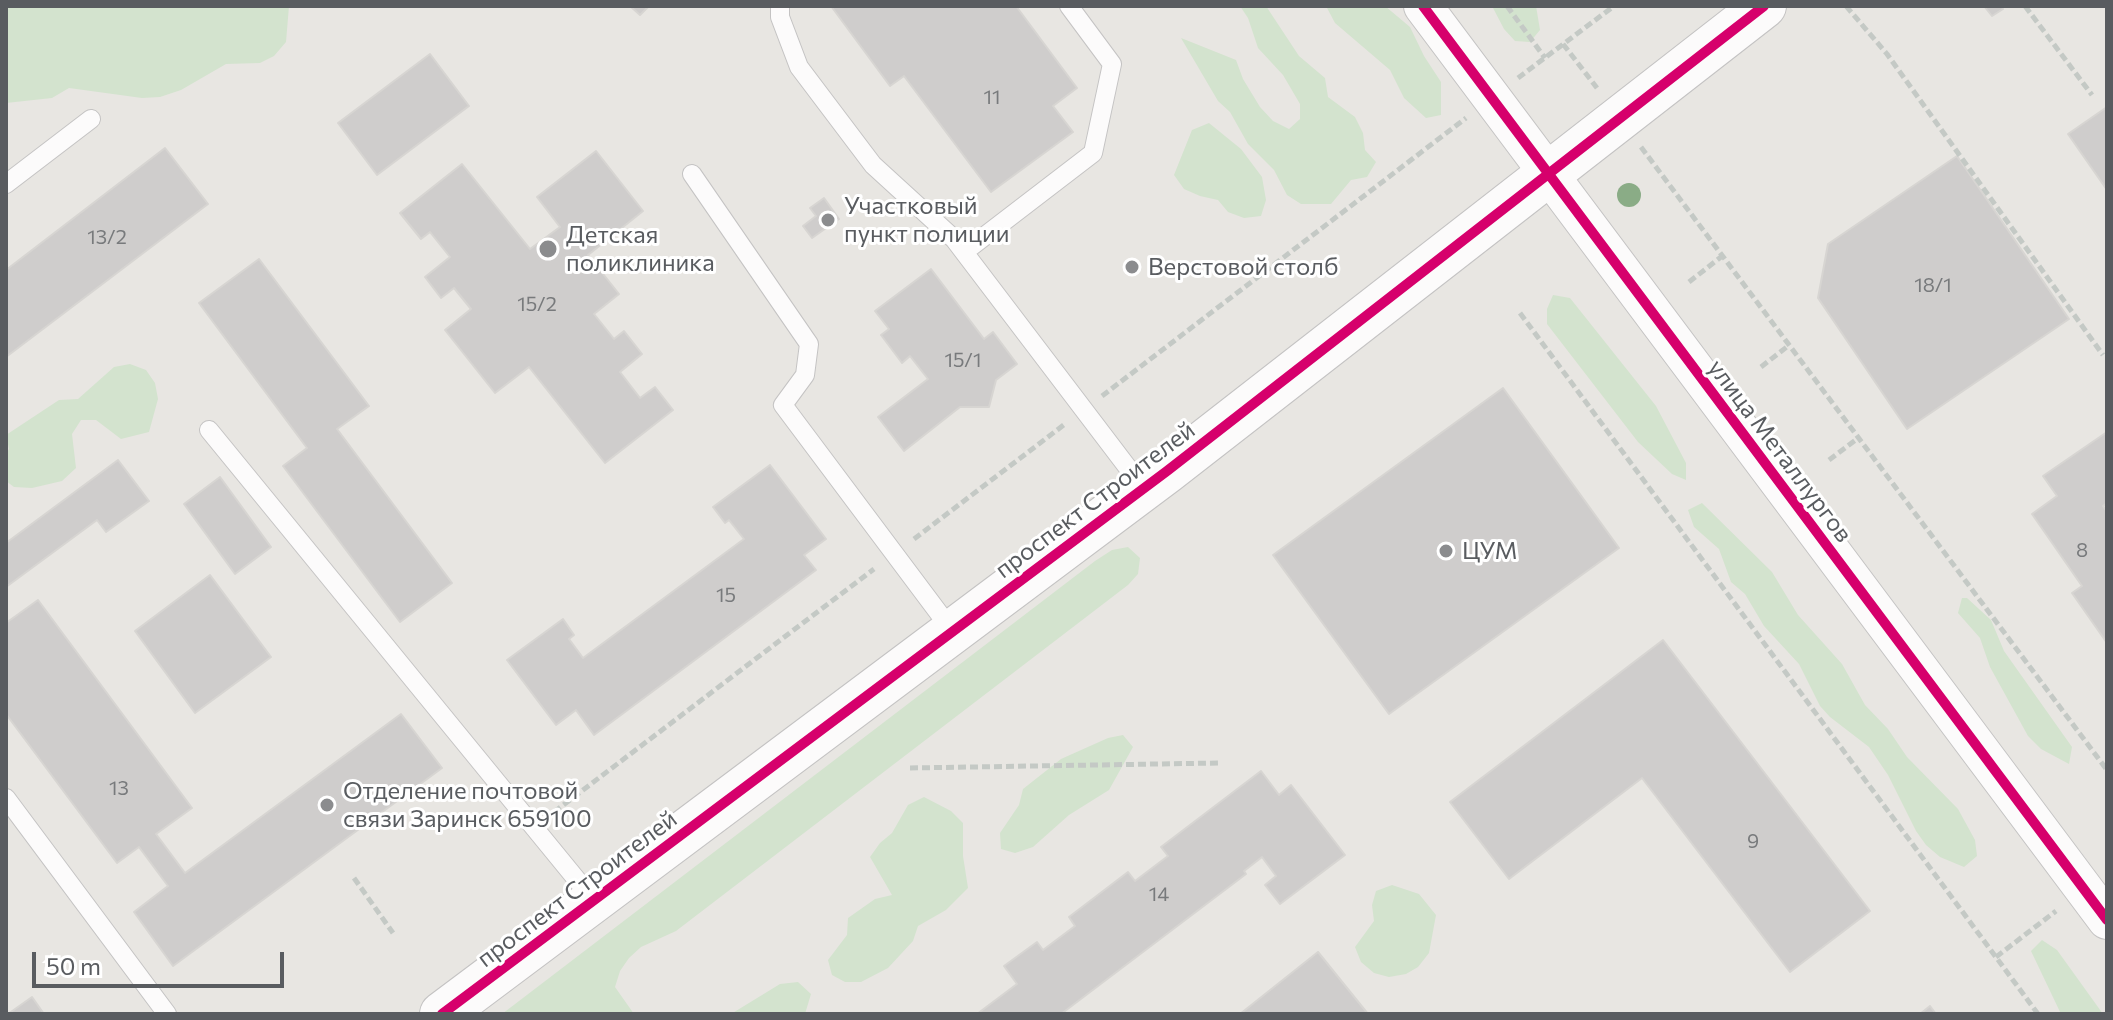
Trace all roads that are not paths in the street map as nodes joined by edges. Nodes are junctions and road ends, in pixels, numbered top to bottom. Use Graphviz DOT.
graph roads {
  1 [pos="780,6"];
  2 [pos="1069,6"];
  3 [pos="1423,6"];
  4 [pos="1764,6"];
  5 [pos="91,119"];
  6 [pos="692,174"];
  7 [pos="1547,174"];
  8 [pos="6,184"];
  9 [pos="964,252"];
  10 [pos="209,430"];
  11 [pos="1144,489"];
  12 [pos="953,632"];
  13 [pos="6,799"];
  14 [pos="595,902"];
  15 [pos="2107,920"];
  16 [pos="167,1014"];
  17 [pos="442,1014"];
  1 -- 9 [label="lane"];
  2 -- 9 [label="lane"];
  3 -- 7 [label="street, улица Металлургов"];
  4 -- 7 [label="street, проспект Строителей"];
  5 -- 8 [label="lane"];
  6 -- 12 [label="lane"];
  7 -- 11 [label="street, проспект Строителей"];
  7 -- 15 [label="street, улица Металлургов"];
  9 -- 11 [label="lane"];
  10 -- 14 [label="lane"];
  11 -- 12 [label="street, проспект Строителей"];
  12 -- 14 [label="street, проспект Строителей"];
  13 -- 16 [label="lane"];
  14 -- 17 [label="street, проспект Строителей"];
}
